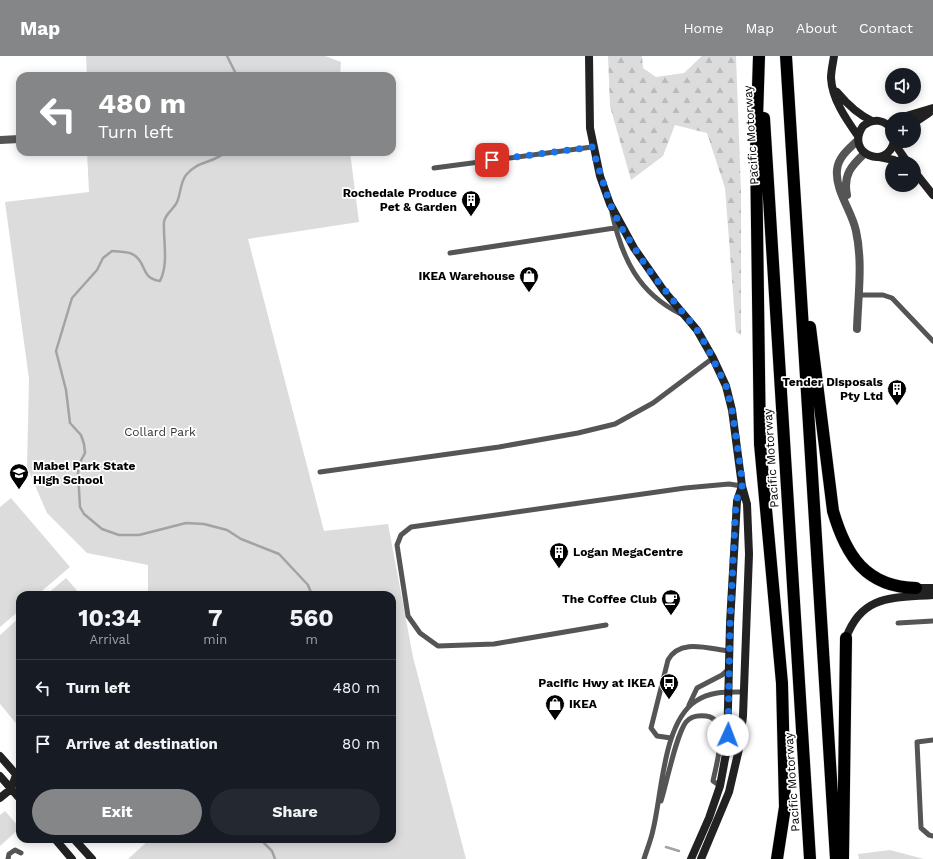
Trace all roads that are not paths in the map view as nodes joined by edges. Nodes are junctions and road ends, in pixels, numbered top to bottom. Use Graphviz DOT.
graph roads {
  1 [pos="589,56"];
  2 [pos="760,56"];
  3 [pos="786,56"];
  4 [pos="834,56"];
  5 [pos="832,87"];
  6 [pos="933,109"];
  7 [pos="921,112"];
  8 [pos="921,118"];
  9 [pos="885,120"];
  10 [pos="875,121"];
  11 [pos="885,124"];
  12 [pos="858,138"];
  13 [pos="16,139"];
  14 [pos="0,140"];
  15 [pos="592,147"];
  16 [pos="890,148"];
  17 [pos="864,153"];
  18 [pos="878,157"];
  19 [pos="885,158"];
  20 [pos="434,168"];
  21 [pos="921,180"];
  22 [pos="921,185"];
  23 [pos="933,196"];
  24 [pos="850,214"];
  25 [pos="618,227"];
  26 [pos="797,233"];
  27 [pos="450,253"];
  28 [pos="858,295"];
  29 [pos="684,315"];
  30 [pos="857,329"];
  31 [pos="933,341"];
  32 [pos="713,358"];
  33 [pos="320,472"];
  34 [pos="742,486"];
  35 [pos="916,588"];
  36 [pos="933,588"];
  37 [pos="933,596"];
  38 [pos="933,621"];
  39 [pos="898,623"];
  40 [pos="606,626"];
  41 [pos="846,638"];
  42 [pos="729,651"];
  43 [pos="729,669"];
  44 [pos="729,692"];
  45 [pos="743,692"];
  46 [pos="688,708"];
  47 [pos="671,738"];
  48 [pos="933,740"];
  49 [pos="0,756"];
  50 [pos="16,775"];
  51 [pos="16,777"];
  52 [pos="1,778"];
  53 [pos="16,780"];
  54 [pos="720,786"];
  55 [pos="11,789"];
  56 [pos="16,795"];
  57 [pos="0,798"];
  58 [pos="654,824"];
  59 [pos="933,836"];
  60 [pos="58,843"];
  61 [pos="78,843"];
  62 [pos="21,853"];
  63 [pos="8,859"];
  64 [pos="72,859"];
  65 [pos="92,859"];
  66 [pos="644,859"];
  67 [pos="691,859"];
  68 [pos="701,859"];
  69 [pos="777,859"];
  70 [pos="810,859"];
  71 [pos="836,859"];
  72 [pos="843,859"];
  1 -- 15 [label="street"];
  2 -- 69 [label="highway"];
  2 -- 70 [label="highway, Pacific Motorway"];
  3 -- 26 [label="highway"];
  4 -- 5 [label="street"];
  5 -- 10 [label="street"];
  5 -- 12 [label="street"];
  6 -- 7 [label="street"];
  6 -- 8 [label="street"];
  9 -- 10 [label="street"];
  10 -- 11 [label="street"];
  10 -- 12 [label="street"];
  12 -- 17 [label="street"];
  12 -- 24 [label="street"];
  13 -- 14 [label="street"];
  15 -- 20 [label="lane"];
  15 -- 25 [label="street"];
  16 -- 18 [label="street"];
  17 -- 18 [label="street"];
  17 -- 24 [label="street"];
  18 -- 19 [label="street"];
  21 -- 23 [label="street"];
  22 -- 23 [label="street"];
  24 -- 28 [label="street"];
  25 -- 27 [label="lane"];
  25 -- 29 [label="street"];
  25 -- 29 [label="lane"];
  26 -- 35 [label="highway"];
  26 -- 71 [label="highway"];
  28 -- 30 [label="street"];
  28 -- 31 [label="lane"];
  29 -- 32 [label="street"];
  32 -- 33 [label="lane"];
  32 -- 34 [label="street"];
  34 -- 40 [label="lane"];
  34 -- 42 [label="street"];
  34 -- 45 [label="street"];
  35 -- 36 [label="street"];
  37 -- 41 [label="street"];
  38 -- 39 [label="lane"];
  41 -- 72 [label="highway"];
  42 -- 43 [label="street"];
  42 -- 47 [label="lane"];
  43 -- 44 [label="street"];
  43 -- 46 [label="lane"];
  44 -- 45 [label="lane"];
  44 -- 46 [label="lane"];
  44 -- 54 [label="street"];
  45 -- 68 [label="street"];
  46 -- 47 [label="lane"];
  47 -- 58 [label="lane"];
  48 -- 59 [label="lane"];
  49 -- 50 [label="street"];
  51 -- 52 [label="street"];
  52 -- 55 [label="street"];
  53 -- 55 [label="street"];
  54 -- 58 [label="lane"];
  54 -- 67 [label="street"];
  55 -- 56 [label="street"];
  55 -- 57 [label="street"];
  58 -- 66 [label="lane"];
  60 -- 64 [label="street"];
  61 -- 65 [label="street"];
  62 -- 63 [label="lane"];
}
